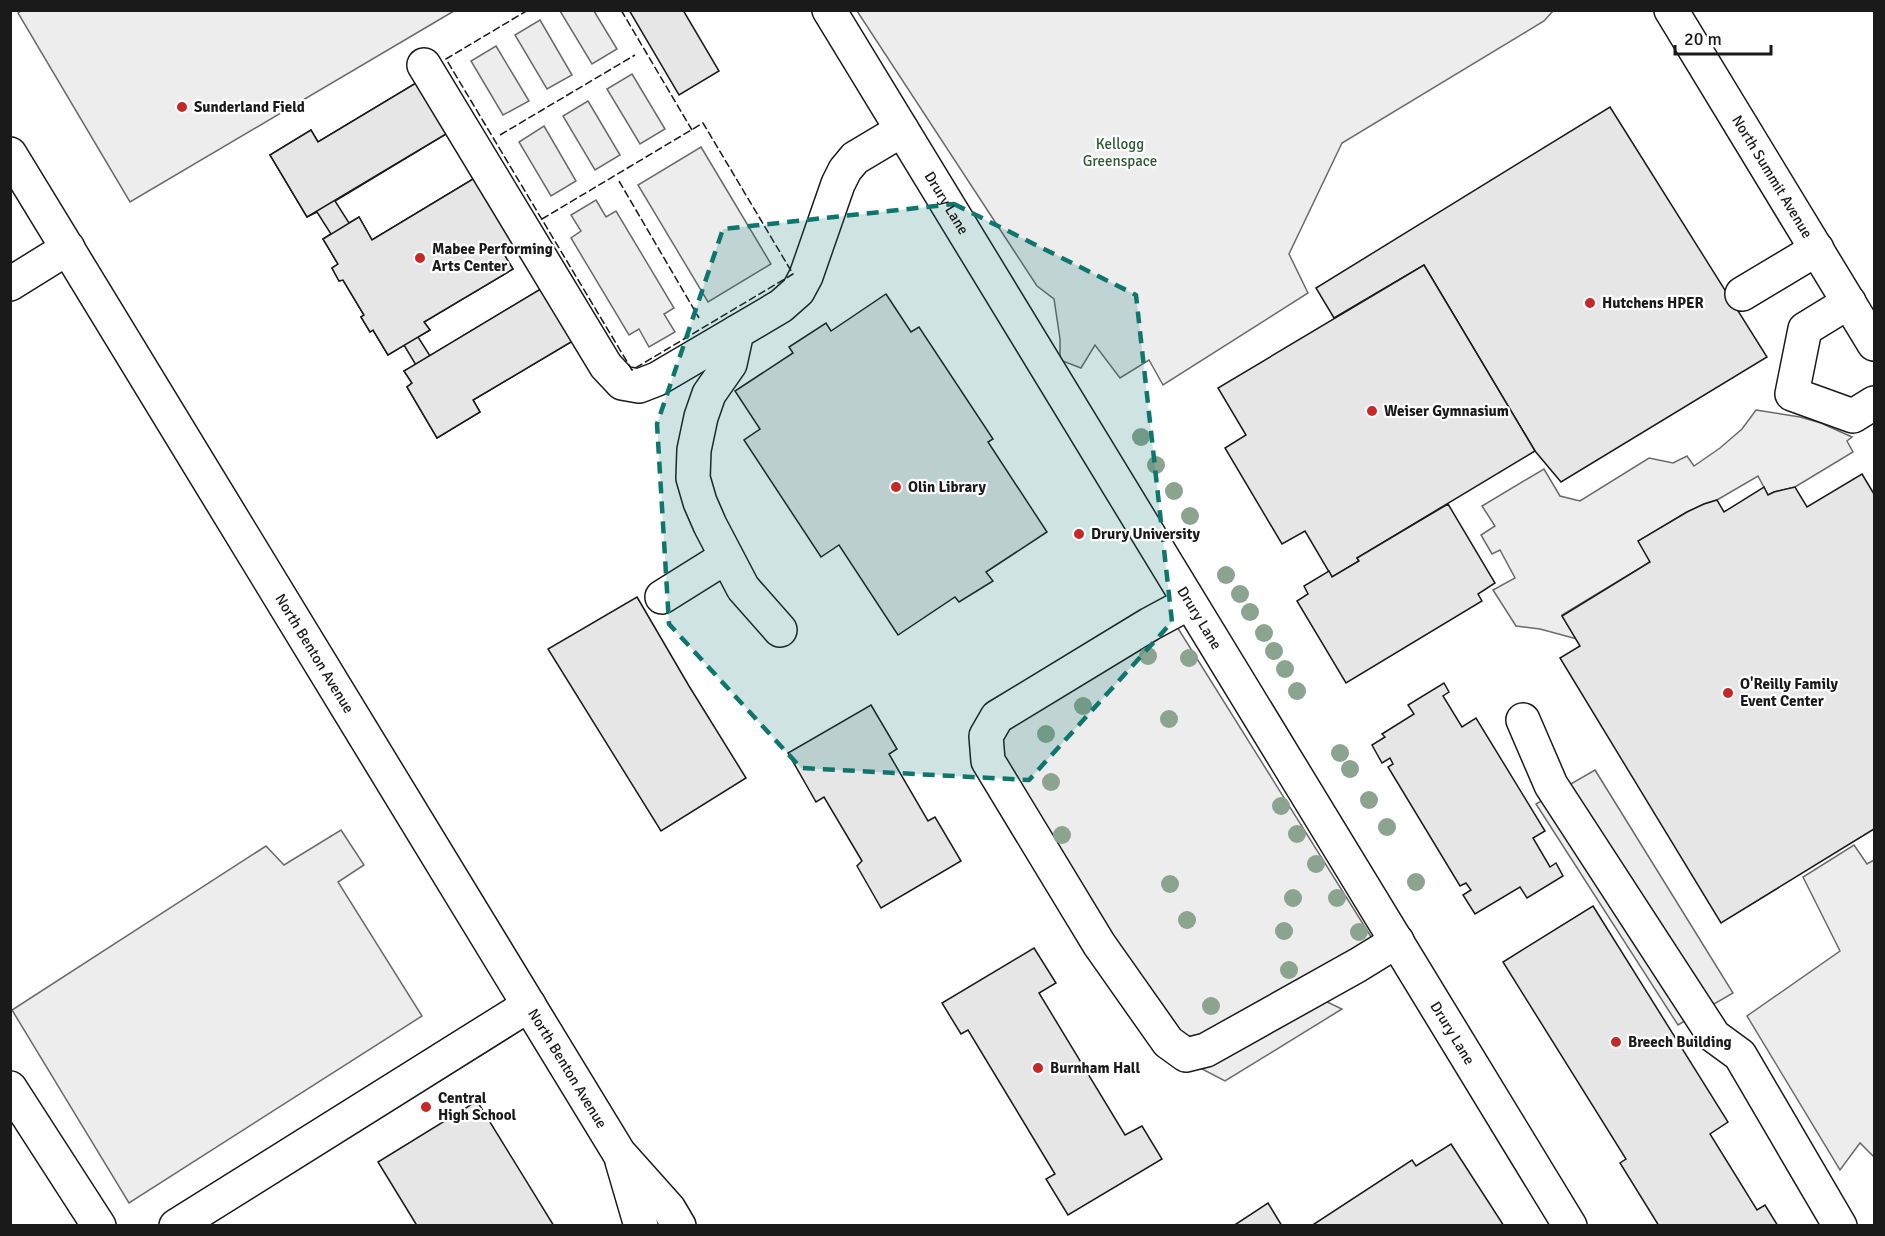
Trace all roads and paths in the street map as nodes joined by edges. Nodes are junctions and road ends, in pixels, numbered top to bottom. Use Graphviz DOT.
graph roads {
  1 [pos="829,10"];
  2 [pos="1671,10"];
  3 [pos="424,65"];
  4 [pos="902,130"];
  5 [pos="10,154"];
  6 [pos="68,248"];
  7 [pos="1817,249"];
  8 [pos="10,284"];
  9 [pos="1742,294"];
  10 [pos="1849,302"];
  11 [pos="737,332"];
  12 [pos="1875,344"];
  13 [pos="1875,403"];
  14 [pos="726,557"];
  15 [pos="662,597"];
  16 [pos="1189,603"];
  17 [pos="780,630"];
  18 [pos="1522,720"];
  19 [pos="1397,941"];
  20 [pos="529,1005"];
  21 [pos="10,1088"];
  22 [pos="619,1153"];
  23 [pos="99,1226"];
  24 [pos="176,1226"];
  25 [pos="641,1226"];
  26 [pos="679,1226"];
  27 [pos="1570,1226"];
  28 [pos="1840,1226"];
  1 -- 4 [label="street, Drury Lane"];
  2 -- 7 [label="street, North Summit Avenue"];
  3 -- 11 [label="street"];
  4 -- 11 [label="street"];
  4 -- 16 [label="street, Drury Lane"];
  5 -- 6 [label="street, North Benton Avenue"];
  6 -- 8 [label="street"];
  6 -- 20 [label="street, North Benton Avenue"];
  7 -- 9 [label="street"];
  7 -- 10 [label="street, North Summit Avenue"];
  10 -- 12 [label="street, North Summit Avenue"];
  10 -- 13 [label="street"];
  11 -- 14 [label="street"];
  14 -- 15 [label="street"];
  14 -- 17 [label="street"];
  16 -- 19 [label="street, Drury Lane"];
  16 -- 19 [label="street"];
  18 -- 28 [label="street"];
  19 -- 27 [label="street, Drury Lane"];
  20 -- 22 [label="street, North Benton Avenue"];
  20 -- 24 [label="street"];
  21 -- 23 [label="street"];
  22 -- 25 [label="street, North Benton Avenue"];
  22 -- 26 [label="street, North Benton Avenue"];
}
